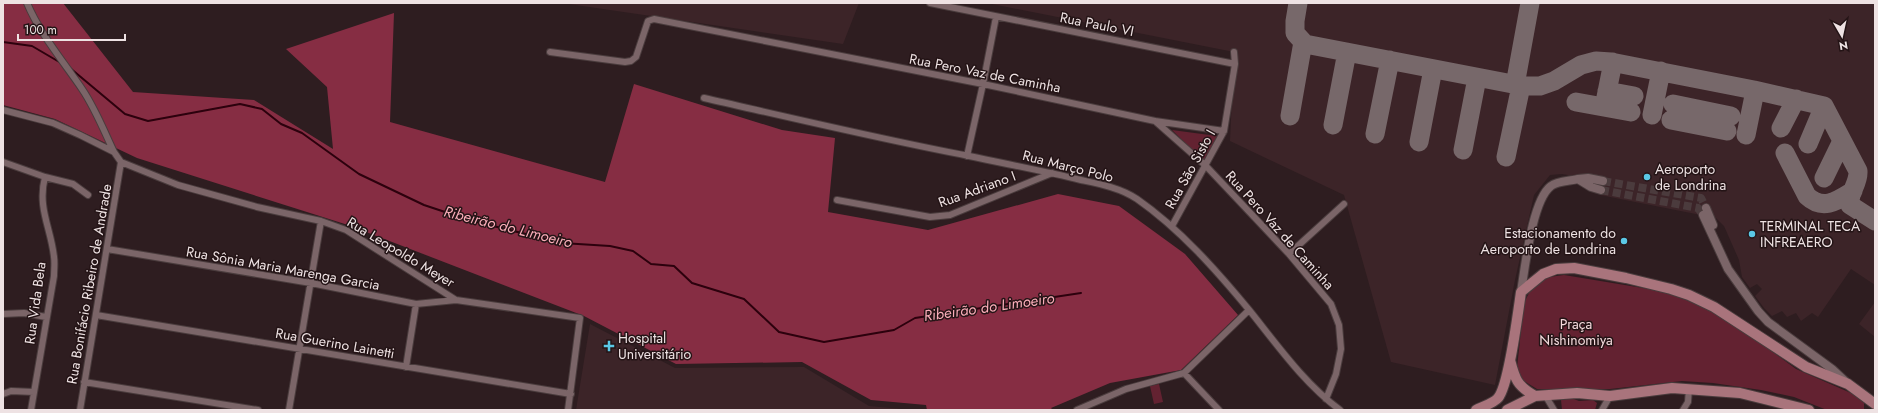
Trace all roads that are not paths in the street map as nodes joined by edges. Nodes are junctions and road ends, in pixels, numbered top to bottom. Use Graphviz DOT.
graph roads {
  1 [pos="27,3"];
  2 [pos="930,3"];
  3 [pos="996,17"];
  4 [pos="550,52"];
  5 [pos="1234,52"];
  6 [pos="1235,64"];
  7 [pos="983,84"];
  8 [pos="704,98"];
  9 [pos="3,110"];
  10 [pos="1155,121"];
  11 [pos="1224,131"];
  12 [pos="114,152"];
  13 [pos="967,156"];
  14 [pos="3,162"];
  15 [pos="121,162"];
  16 [pos="1206,166"];
  17 [pos="1053,173"];
  18 [pos="45,177"];
  19 [pos="1578,179"];
  20 [pos="1603,181"];
  21 [pos="1601,190"];
  22 [pos="88,195"];
  23 [pos="838,200"];
  24 [pos="1344,204"];
  25 [pos="1704,211"];
  26 [pos="321,221"];
  27 [pos="1172,226"];
  28 [pos="107,249"];
  29 [pos="1289,254"];
  30 [pos="311,283"];
  31 [pos="1521,292"];
  32 [pos="456,300"];
  33 [pos="416,304"];
  34 [pos="1249,310"];
  35 [pos="3,314"];
  36 [pos="96,315"];
  37 [pos="46,317"];
  38 [pos="299,349"];
  39 [pos="1510,358"];
  40 [pos="406,367"];
  41 [pos="1184,373"];
  42 [pos="84,382"];
  43 [pos="1848,384"];
  44 [pos="1689,388"];
  45 [pos="34,392"];
  46 [pos="3,394"];
  47 [pos="571,394"];
  48 [pos="1545,395"];
  49 [pos="1535,396"];
  50 [pos="1610,396"];
  51 [pos="1326,399"];
  52 [pos="1781,406"];
  53 [pos="1872,406"];
  54 [pos="1479,409"];
  55 [pos="31,410"];
  56 [pos="80,410"];
  57 [pos="258,410"];
  58 [pos="289,410"];
  59 [pos="568,410"];
  60 [pos="1077,410"];
  61 [pos="1220,410"];
  62 [pos="1340,410"];
  63 [pos="1506,410"];
  64 [pos="1554,410"];
  65 [pos="1602,410"];
  66 [pos="1683,410"];
  67 [pos="1809,410"];
  1 -- 12 [label="street"];
  2 -- 3 [label="street, Rua Paulo VI"];
  3 -- 6 [label="street, Rua Paulo VI"];
  3 -- 7 [label="street"];
  4 -- 7 [label="street, Rua Pero Vaz de Caminha"];
  5 -- 6 [label="street, Rua São Sisto I"];
  6 -- 11 [label="street, Rua São Sisto I"];
  7 -- 10 [label="street, Rua Pero Vaz de Caminha"];
  7 -- 13 [label="street"];
  8 -- 13 [label="street, Rua Março Polo"];
  9 -- 12 [label="street"];
  10 -- 11 [label="street, Rua Pero Vaz de Caminha"];
  10 -- 16 [label="street, Rua Pero Vaz de Caminha"];
  11 -- 16 [label="street, Rua São Sisto I"];
  12 -- 15 [label="street"];
  13 -- 17 [label="street, Rua Março Polo"];
  14 -- 18 [label="street"];
  15 -- 26 [label="street, Rua Leopoldo Meyer"];
  15 -- 28 [label="street, Rua Bonifácio Ribeiro de Andrade"];
  16 -- 27 [label="street, Rua São Sisto I"];
  16 -- 29 [label="street, Rua Pero Vaz de Caminha"];
  17 -- 23 [label="street, Rua Adriano I"];
  17 -- 27 [label="street, Rua Março Polo"];
  18 -- 22 [label="street"];
  18 -- 37 [label="street, Rua Vida Bela"];
  19 -- 20 [label="street"];
  19 -- 21 [label="street"];
  19 -- 31 [label="street"];
  24 -- 29 [label="street"];
  25 -- 43 [label="street"];
  26 -- 30 [label="street"];
  26 -- 32 [label="street, Rua Leopoldo Meyer"];
  27 -- 34 [label="street, Rua Março Polo"];
  28 -- 30 [label="street, Rua Sônia Maria Marenga Garcia"];
  28 -- 36 [label="street, Rua Bonifácio Ribeiro de Andrade"];
  29 -- 51 [label="street, Rua Pero Vaz de Caminha"];
  30 -- 33 [label="street, Rua Sônia Maria Marenga Garcia"];
  30 -- 38 [label="street"];
  31 -- 39 [label="main road"];
  31 -- 43 [label="main road"];
  32 -- 33 [label="street, Rua Sônia Maria Marenga Garcia"];
  32 -- 47 [label="street, Rua Leopoldo Meyer"];
  33 -- 40 [label="street"];
  34 -- 41 [label="street"];
  34 -- 51 [label="street, Rua Março Polo"];
  35 -- 37 [label="street"];
  36 -- 38 [label="street, Rua Guerino Lainetti"];
  36 -- 42 [label="street, Rua Bonifácio Ribeiro de Andrade"];
  37 -- 45 [label="street, Rua Vida Bela"];
  38 -- 40 [label="street, Rua Guerino Lainetti"];
  38 -- 58 [label="street"];
  39 -- 49 [label="main road"];
  39 -- 54 [label="main road"];
  40 -- 47 [label="street, Rua Guerino Lainetti"];
  41 -- 60 [label="street"];
  41 -- 61 [label="street"];
  42 -- 56 [label="street, Rua Bonifácio Ribeiro de Andrade"];
  42 -- 57 [label="street"];
  43 -- 53 [label="main road"];
  44 -- 50 [label="main road"];
  44 -- 52 [label="main road"];
  44 -- 66 [label="street"];
  45 -- 46 [label="street"];
  45 -- 55 [label="street, Rua Vida Bela"];
  47 -- 59 [label="street"];
  48 -- 49 [label="main road"];
  48 -- 50 [label="main road"];
  48 -- 64 [label="street"];
  49 -- 63 [label="main road"];
  50 -- 65 [label="street"];
  51 -- 62 [label="street, Rua Março Polo"];
  52 -- 67 [label="main road"];
}
